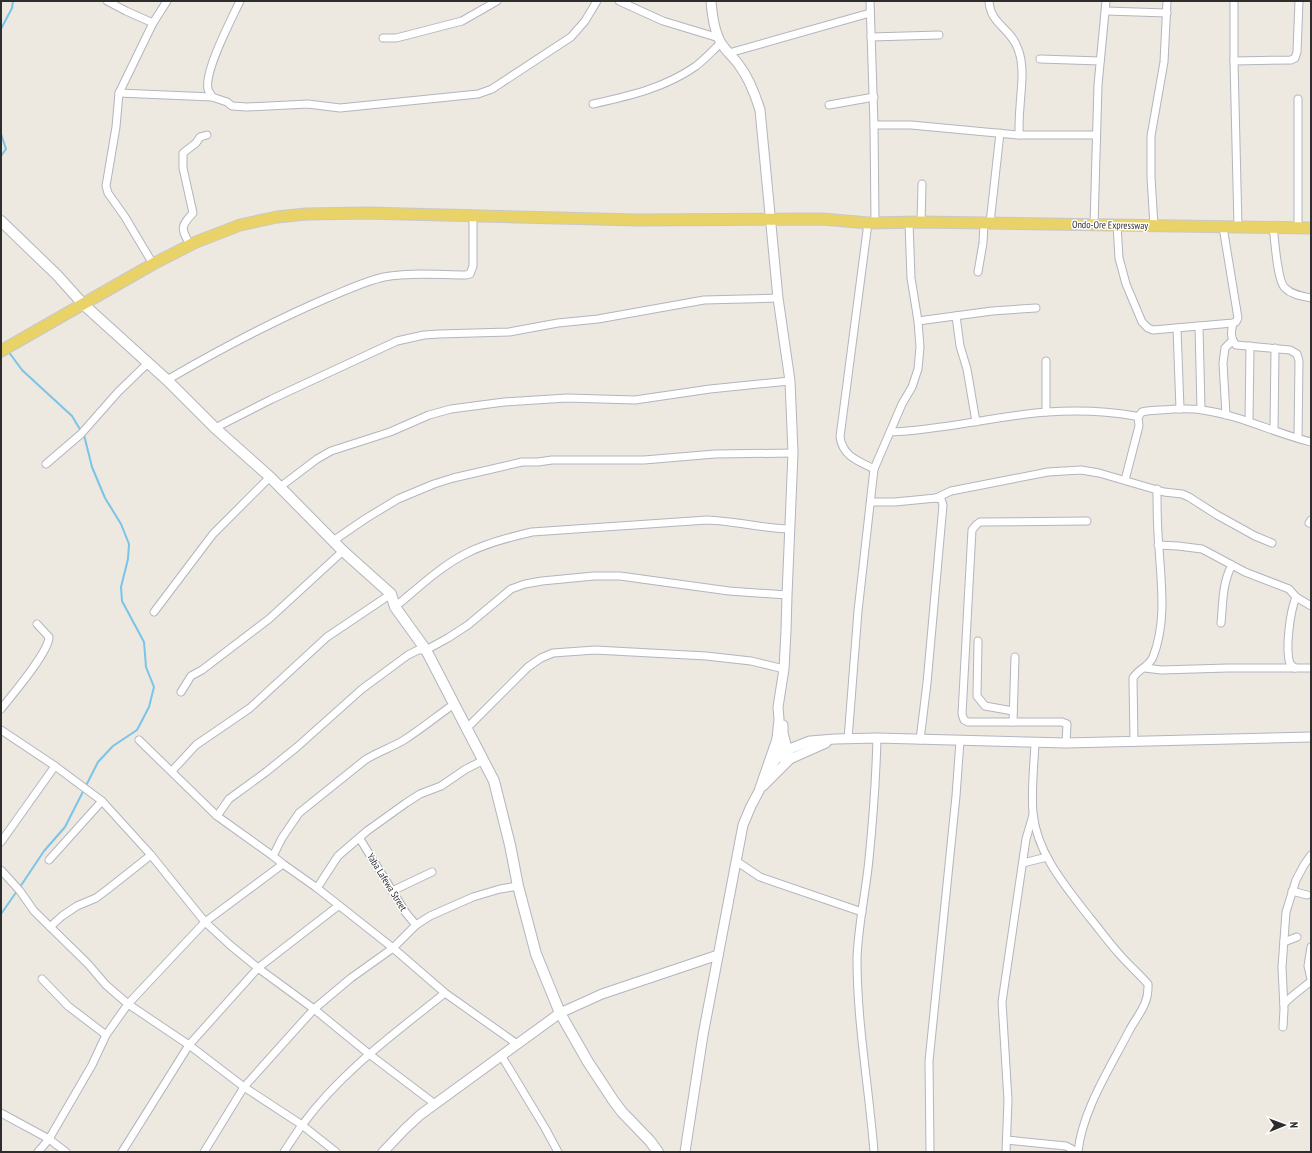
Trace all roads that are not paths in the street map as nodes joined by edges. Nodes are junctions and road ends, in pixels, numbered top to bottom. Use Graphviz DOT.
graph roads {
  1 [pos="166,1"];
  2 [pos="240,1"];
  3 [pos="497,1"];
  4 [pos="597,1"];
  5 [pos="618,1"];
  6 [pos="711,1"];
  7 [pos="870,1"];
  8 [pos="989,1"];
  9 [pos="1106,1"];
  10 [pos="1167,1"];
  11 [pos="1234,1"];
  12 [pos="1298,1"];
  13 [pos="111,2"];
  14 [pos="1106,11"];
  15 [pos="1167,13"];
  16 [pos="870,14"];
  17 [pos="153,23"];
  18 [pos="939,35"];
  19 [pos="871,37"];
  20 [pos="383,38"];
  21 [pos="720,40"];
  22 [pos="729,53"];
  23 [pos="1040,59"];
  24 [pos="1100,61"];
  25 [pos="1234,61"];
  26 [pos="119,93"];
  27 [pos="212,97"];
  28 [pos="874,97"];
  29 [pos="1298,99"];
  30 [pos="593,104"];
  31 [pos="829,105"];
  32 [pos="874,125"];
  33 [pos="1000,133"];
  34 [pos="207,135"];
  35 [pos="1019,135"];
  36 [pos="1095,135"];
  37 [pos="922,184"];
  38 [pos="473,216"];
  39 [pos="770,220"];
  40 [pos="1,221"];
  41 [pos="922,222"];
  42 [pos="871,223"];
  43 [pos="909,223"];
  44 [pos="987,223"];
  45 [pos="1094,225"];
  46 [pos="1117,225"];
  47 [pos="1154,226"];
  48 [pos="1223,227"];
  49 [pos="1238,227"];
  50 [pos="1273,227"];
  51 [pos="1298,227"];
  52 [pos="1311,228"];
  53 [pos="190,245"];
  54 [pos="153,264"];
  55 [pos="978,272"];
  56 [pos="778,298"];
  57 [pos="1311,298"];
  58 [pos="83,304"];
  59 [pos="1036,308"];
  60 [pos="956,316"];
  61 [pos="918,321"];
  62 [pos="1233,323"];
  63 [pos="1199,326"];
  64 [pos="1177,328"];
  65 [pos="1232,341"];
  66 [pos="1250,346"];
  67 [pos="5,348"];
  68 [pos="1275,348"];
  69 [pos="1046,361"];
  70 [pos="148,363"];
  71 [pos="167,380"];
  72 [pos="790,381"];
  73 [pos="1180,409"];
  74 [pos="1201,410"];
  75 [pos="1046,412"];
  76 [pos="1226,415"];
  77 [pos="1138,417"];
  78 [pos="1249,421"];
  79 [pos="976,422"];
  80 [pos="215,428"];
  81 [pos="1274,430"];
  82 [pos="890,432"];
  83 [pos="1298,438"];
  84 [pos="1311,442"];
  85 [pos="793,453"];
  86 [pos="46,464"];
  87 [pos="874,469"];
  88 [pos="270,478"];
  89 [pos="1124,480"];
  90 [pos="280,487"];
  91 [pos="1156,489"];
  92 [pos="936,498"];
  93 [pos="871,502"];
  94 [pos="1087,521"];
  95 [pos="789,529"];
  96 [pos="333,541"];
  97 [pos="1272,544"];
  98 [pos="1158,545"];
  99 [pos="343,551"];
  100 [pos="1232,566"];
  101 [pos="391,594"];
  102 [pos="787,595"];
  103 [pos="1296,597"];
  104 [pos="1311,606"];
  105 [pos="395,607"];
  106 [pos="154,612"];
  107 [pos="1221,623"];
  108 [pos="37,624"];
  109 [pos="978,641"];
  110 [pos="426,650"];
  111 [pos="1015,657"];
  112 [pos="1145,668"];
  113 [pos="1295,668"];
  114 [pos="1311,668"];
  115 [pos="784,669"];
  116 [pos="181,692"];
  117 [pos="454,704"];
  118 [pos="1,709"];
  119 [pos="1013,710"];
  120 [pos="1013,722"];
  121 [pos="467,728"];
  122 [pos="1,730"];
  123 [pos="780,736"];
  124 [pos="1311,737"];
  125 [pos="877,738"];
  126 [pos="835,739"];
  127 [pos="848,739"];
  128 [pos="139,740"];
  129 [pos="920,740"];
  130 [pos="960,741"];
  131 [pos="810,742"];
  132 [pos="1134,742"];
  133 [pos="1035,743"];
  134 [pos="1066,743"];
  135 [pos="786,756"];
  136 [pos="484,760"];
  137 [pos="55,766"];
  138 [pos="172,771"];
  139 [pos="764,776"];
  140 [pos="759,791"];
  141 [pos="102,801"];
  142 [pos="1033,814"];
  143 [pos="217,816"];
  144 [pos="360,839"];
  145 [pos="1,842"];
  146 [pos="151,855"];
  147 [pos="1311,855"];
  148 [pos="273,856"];
  149 [pos="1047,857"];
  150 [pos="49,860"];
  151 [pos="736,861"];
  152 [pos="1023,863"];
  153 [pos="283,864"];
  154 [pos="1,870"];
  155 [pos="432,872"];
  156 [pos="518,886"];
  157 [pos="317,888"];
  158 [pos="392,891"];
  159 [pos="1292,891"];
  160 [pos="1307,895"];
  161 [pos="338,906"];
  162 [pos="862,912"];
  163 [pos="205,922"];
  164 [pos="416,925"];
  165 [pos="50,927"];
  166 [pos="1297,937"];
  167 [pos="1284,942"];
  168 [pos="1311,947"];
  169 [pos="393,948"];
  170 [pos="718,954"];
  171 [pos="258,968"];
  172 [pos="42,979"];
  173 [pos="1311,980"];
  174 [pos="445,993"];
  175 [pos="128,1004"];
  176 [pos="1284,1004"];
  177 [pos="314,1009"];
  178 [pos="560,1013"];
  179 [pos="1283,1027"];
  180 [pos="106,1035"];
  181 [pos="517,1044"];
  182 [pos="189,1045"];
  183 [pos="369,1054"];
  184 [pos="501,1055"];
  185 [pos="244,1087"];
  186 [pos="435,1104"];
  187 [pos="1,1113"];
  188 [pos="302,1124"];
  189 [pos="49,1139"];
  190 [pos="1007,1140"];
  191 [pos="38,1152"];
  192 [pos="66,1152"];
  193 [pos="122,1152"];
  194 [pos="204,1152"];
  195 [pos="284,1152"];
  196 [pos="336,1152"];
  197 [pos="383,1152"];
  198 [pos="558,1152"];
  199 [pos="658,1152"];
  200 [pos="685,1152"];
  201 [pos="874,1152"];
  202 [pos="930,1152"];
  203 [pos="1006,1152"];
  204 [pos="1077,1152"];
  1 -- 17 [label="street"];
  2 -- 27 [label="street"];
  3 -- 20 [label="street"];
  4 -- 27 [label="street"];
  5 -- 21 [label="street"];
  6 -- 21 [label="street"];
  7 -- 16 [label="street"];
  8 -- 35 [label="street"];
  9 -- 14 [label="street"];
  10 -- 15 [label="street"];
  11 -- 25 [label="street"];
  12 -- 25 [label="street"];
  13 -- 17 [label="street"];
  14 -- 15 [label="street"];
  14 -- 24 [label="street"];
  15 -- 47 [label="street"];
  16 -- 19 [label="street"];
  16 -- 22 [label="street"];
  17 -- 26 [label="street"];
  18 -- 19 [label="street"];
  19 -- 28 [label="street"];
  21 -- 22 [label="street"];
  21 -- 30 [label="street"];
  22 -- 39 [label="street"];
  23 -- 24 [label="street"];
  24 -- 36 [label="street"];
  25 -- 49 [label="street"];
  26 -- 27 [label="street"];
  26 -- 54 [label="street"];
  28 -- 31 [label="street"];
  28 -- 32 [label="street"];
  29 -- 51 [label="street"];
  32 -- 33 [label="street"];
  32 -- 42 [label="street"];
  33 -- 35 [label="street"];
  33 -- 44 [label="street"];
  34 -- 53 [label="street"];
  35 -- 36 [label="street"];
  36 -- 45 [label="street"];
  37 -- 41 [label="street"];
  38 -- 39 [label="main road, Ondo-Ore Expressway"];
  38 -- 53 [label="main road, Ondo-Ore Expressway"];
  38 -- 71 [label="street"];
  39 -- 42 [label="main road, Ondo-Ore Expressway"];
  39 -- 56 [label="street"];
  40 -- 58 [label="main road"];
  41 -- 43 [label="main road, Ondo-Ore Expressway"];
  41 -- 44 [label="main road, Ondo-Ore Expressway"];
  42 -- 43 [label="main road, Ondo-Ore Expressway"];
  42 -- 87 [label="street"];
  43 -- 61 [label="street"];
  44 -- 45 [label="main road, Ondo-Ore Expressway"];
  44 -- 55 [label="street"];
  45 -- 46 [label="main road, Ondo-Ore Expressway"];
  46 -- 47 [label="main road, Ondo-Ore Expressway"];
  46 -- 64 [label="street"];
  47 -- 48 [label="main road, Ondo-Ore Expressway"];
  48 -- 49 [label="main road, Ondo-Ore Expressway"];
  48 -- 62 [label="street"];
  49 -- 50 [label="main road, Ondo-Ore Expressway"];
  50 -- 51 [label="main road, Ondo-Ore Expressway"];
  50 -- 57 [label="street"];
  51 -- 52 [label="main road, Ondo-Ore Expressway"];
  53 -- 54 [label="main road, Ondo-Ore Expressway"];
  54 -- 58 [label="main road, Ondo-Ore Expressway"];
  56 -- 72 [label="street"];
  56 -- 80 [label="street"];
  58 -- 67 [label="main road, Ondo-Ore Expressway"];
  58 -- 70 [label="main road"];
  59 -- 60 [label="street"];
  60 -- 61 [label="street"];
  60 -- 79 [label="street"];
  61 -- 82 [label="street"];
  62 -- 63 [label="street"];
  62 -- 65 [label="street"];
  63 -- 64 [label="street"];
  63 -- 74 [label="street"];
  64 -- 73 [label="street"];
  65 -- 66 [label="street"];
  65 -- 76 [label="street"];
  66 -- 68 [label="street"];
  66 -- 78 [label="street"];
  68 -- 81 [label="street"];
  68 -- 83 [label="street"];
  69 -- 75 [label="street"];
  70 -- 71 [label="main road"];
  70 -- 86 [label="street"];
  71 -- 80 [label="main road"];
  72 -- 85 [label="street"];
  72 -- 90 [label="street"];
  73 -- 74 [label="street"];
  73 -- 77 [label="street"];
  74 -- 76 [label="street"];
  75 -- 77 [label="street"];
  75 -- 79 [label="street"];
  76 -- 78 [label="street"];
  77 -- 89 [label="street"];
  78 -- 81 [label="street"];
  79 -- 82 [label="street"];
  80 -- 88 [label="main road"];
  81 -- 83 [label="street"];
  82 -- 87 [label="street"];
  83 -- 84 [label="street"];
  85 -- 95 [label="street"];
  85 -- 96 [label="street"];
  87 -- 93 [label="street"];
  88 -- 90 [label="main road"];
  88 -- 106 [label="street"];
  89 -- 91 [label="street"];
  89 -- 92 [label="street"];
  90 -- 96 [label="main road"];
  91 -- 97 [label="street"];
  91 -- 98 [label="street"];
  92 -- 93 [label="street"];
  92 -- 129 [label="street"];
  93 -- 127 [label="street"];
  94 -- 120 [label="street"];
  95 -- 102 [label="street"];
  95 -- 105 [label="street"];
  96 -- 99 [label="main road"];
  98 -- 100 [label="street"];
  98 -- 112 [label="street"];
  99 -- 101 [label="main road"];
  99 -- 116 [label="street"];
  100 -- 103 [label="street"];
  100 -- 107 [label="street"];
  101 -- 105 [label="main road"];
  101 -- 138 [label="street"];
  102 -- 110 [label="street"];
  102 -- 115 [label="street"];
  103 -- 104 [label="street"];
  103 -- 113 [label="street"];
  105 -- 110 [label="main road"];
  108 -- 118 [label="street"];
  109 -- 119 [label="street"];
  110 -- 117 [label="main road"];
  110 -- 143 [label="street"];
  111 -- 119 [label="street"];
  112 -- 113 [label="street"];
  112 -- 132 [label="street"];
  113 -- 114 [label="street"];
  115 -- 121 [label="street"];
  115 -- 123 [label="street"];
  117 -- 121 [label="main road"];
  117 -- 148 [label="street"];
  119 -- 120 [label="street"];
  120 -- 134 [label="street"];
  121 -- 136 [label="main road"];
  122 -- 137 [label="street"];
  123 -- 131 [label="street"];
  123 -- 135 [label="street"];
  123 -- 139 [label="street"];
  124 -- 132 [label="street"];
  125 -- 127 [label="street"];
  125 -- 129 [label="street"];
  125 -- 162 [label="street"];
  126 -- 127 [label="street"];
  126 -- 131 [label="street"];
  126 -- 135 [label="street"];
  128 -- 138 [label="street"];
  129 -- 130 [label="street"];
  130 -- 133 [label="street"];
  130 -- 202 [label="street"];
  131 -- 135 [label="street"];
  132 -- 134 [label="street"];
  133 -- 134 [label="street"];
  133 -- 142 [label="street"];
  135 -- 139 [label="street"];
  135 -- 140 [label="street"];
  136 -- 144 [label="street"];
  136 -- 156 [label="main road"];
  137 -- 141 [label="street"];
  137 -- 145 [label="street"];
  138 -- 143 [label="street"];
  139 -- 140 [label="street"];
  140 -- 151 [label="street"];
  141 -- 146 [label="street"];
  141 -- 150 [label="street"];
  142 -- 149 [label="street"];
  142 -- 152 [label="street"];
  143 -- 148 [label="street"];
  144 -- 157 [label="street"];
  144 -- 158 [label="street, Yaba Lafewa Street"];
  146 -- 163 [label="street"];
  146 -- 165 [label="street"];
  147 -- 159 [label="street"];
  148 -- 153 [label="street"];
  149 -- 152 [label="street"];
  149 -- 204 [label="street"];
  151 -- 162 [label="street"];
  151 -- 170 [label="street"];
  152 -- 190 [label="street"];
  153 -- 157 [label="street"];
  153 -- 163 [label="street"];
  154 -- 165 [label="street"];
  155 -- 158 [label="street"];
  156 -- 164 [label="street"];
  156 -- 178 [label="main road"];
  157 -- 161 [label="street"];
  158 -- 164 [label="street, Yaba Lafewa Street"];
  159 -- 160 [label="street"];
  159 -- 167 [label="street"];
  161 -- 169 [label="street"];
  161 -- 171 [label="street"];
  162 -- 201 [label="street"];
  163 -- 171 [label="street"];
  163 -- 175 [label="street"];
  164 -- 169 [label="street"];
  165 -- 175 [label="street"];
  166 -- 167 [label="street"];
  167 -- 176 [label="street"];
  168 -- 173 [label="street"];
  169 -- 174 [label="street"];
  169 -- 177 [label="street"];
  170 -- 178 [label="street"];
  170 -- 200 [label="street"];
  171 -- 177 [label="street"];
  171 -- 182 [label="street"];
  172 -- 180 [label="street"];
  173 -- 176 [label="street"];
  174 -- 181 [label="street"];
  174 -- 183 [label="street"];
  175 -- 180 [label="street"];
  175 -- 182 [label="street"];
  176 -- 179 [label="street"];
  177 -- 183 [label="street"];
  177 -- 185 [label="street"];
  178 -- 181 [label="street"];
  178 -- 199 [label="main road"];
  180 -- 189 [label="street"];
  181 -- 184 [label="street"];
  182 -- 185 [label="street"];
  182 -- 193 [label="street"];
  183 -- 186 [label="street"];
  183 -- 188 [label="street"];
  184 -- 186 [label="street"];
  184 -- 198 [label="street"];
  185 -- 188 [label="street"];
  185 -- 194 [label="street"];
  186 -- 197 [label="street"];
  187 -- 189 [label="street"];
  188 -- 195 [label="street"];
  188 -- 196 [label="street"];
  189 -- 191 [label="street"];
  189 -- 192 [label="street"];
  190 -- 203 [label="street"];
  190 -- 204 [label="street"];
}
